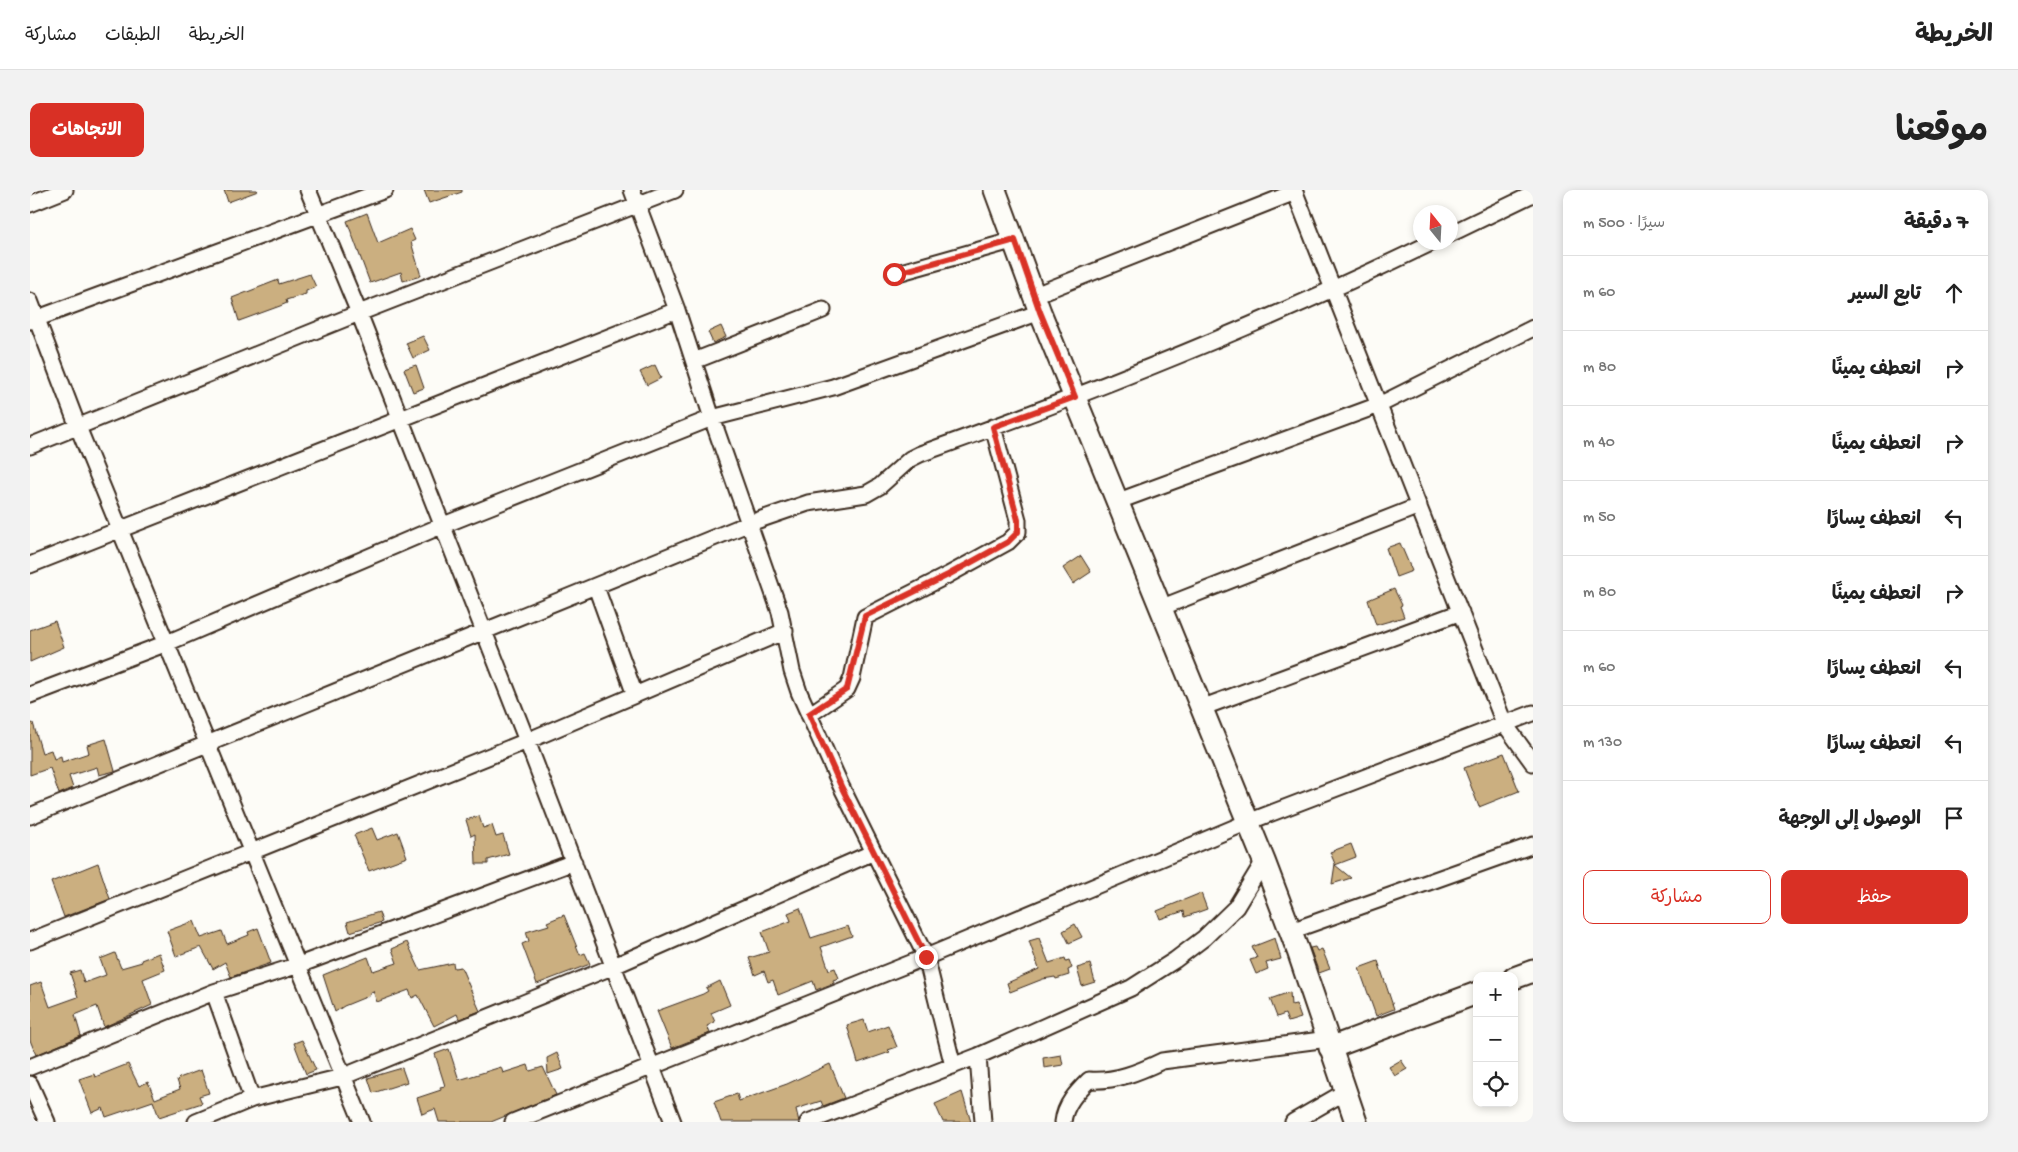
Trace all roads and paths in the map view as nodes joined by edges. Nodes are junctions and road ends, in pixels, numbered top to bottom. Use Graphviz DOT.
graph roads {
  1 [pos="65,190"];
  2 [pos="308,190"];
  3 [pos="385,190"];
  4 [pos="632,190"];
  5 [pos="675,190"];
  6 [pos="995,190"];
  7 [pos="1294,191"];
  8 [pos="1533,194"];
  9 [pos="30,204"];
  10 [pos="639,205"];
  11 [pos="318,216"];
  12 [pos="1458,230"];
  13 [pos="1015,240"];
  14 [pos="1416,250"];
  15 [pos="894,274"];
  16 [pos="1334,290"];
  17 [pos="30,301"];
  18 [pos="1038,303"];
  19 [pos="677,310"];
  20 [pos="823,310"];
  21 [pos="359,313"];
  22 [pos="33,320"];
  23 [pos="1533,328"];
  24 [pos="694,361"];
  25 [pos="1075,397"];
  26 [pos="1380,405"];
  27 [pos="712,418"];
  28 [pos="401,420"];
  29 [pos="78,427"];
  30 [pos="993,427"];
  31 [pos="30,446"];
  32 [pos="1116,502"];
  33 [pos="1419,506"];
  34 [pos="750,523"];
  35 [pos="441,526"];
  36 [pos="121,531"];
  37 [pos="30,566"];
  38 [pos="596,587"];
  39 [pos="1160,608"];
  40 [pos="1461,612"];
  41 [pos="785,631"];
  42 [pos="484,633"];
  43 [pos="166,643"];
  44 [pos="30,695"];
  45 [pos="635,695"];
  46 [pos="1201,708"];
  47 [pos="809,714"];
  48 [pos="1533,714"];
  49 [pos="1504,723"];
  50 [pos="527,741"];
  51 [pos="208,744"];
  52 [pos="1533,763"];
  53 [pos="30,816"];
  54 [pos="1248,822"];
  55 [pos="1533,845"];
  56 [pos="252,852"];
  57 [pos="874,852"];
  58 [pos="1264,861"];
  59 [pos="574,862"];
  60 [pos="1291,931"];
  61 [pos="30,941"];
  62 [pos="926,957"];
  63 [pos="300,965"];
  64 [pos="614,966"];
  65 [pos="1533,971"];
  66 [pos="1518,977"];
  67 [pos="214,992"];
  68 [pos="1473,993"];
  69 [pos="1329,1043"];
  70 [pos="978,1056"];
  71 [pos="653,1065"];
  72 [pos="953,1066"];
  73 [pos="30,1067"];
  74 [pos="342,1077"];
  75 [pos="30,1084"];
  76 [pos="1345,1092"];
  77 [pos="252,1099"];
  78 [pos="47,1122"];
  79 [pos="196,1122"];
  80 [pos="362,1122"];
  81 [pos="513,1122"];
  82 [pos="673,1122"];
  83 [pos="808,1122"];
  84 [pos="983,1122"];
  85 [pos="1062,1122"];
  86 [pos="1293,1122"];
  87 [pos="1356,1122"];
  1 -- 9 [label="street"];
  2 -- 11 [label="street"];
  3 -- 11 [label="street"];
  4 -- 10 [label="street"];
  5 -- 10 [label="street"];
  6 -- 13 [label="main road"];
  7 -- 16 [label="street"];
  7 -- 18 [label="street"];
  8 -- 12 [label="street"];
  10 -- 19 [label="street"];
  10 -- 21 [label="street"];
  11 -- 21 [label="street"];
  11 -- 22 [label="street"];
  13 -- 15 [label="street"];
  13 -- 18 [label="main road"];
  14 -- 16 [label="street"];
  16 -- 25 [label="street"];
  16 -- 26 [label="street"];
  17 -- 22 [label="street"];
  18 -- 25 [label="main road"];
  18 -- 27 [label="street"];
  19 -- 24 [label="street"];
  19 -- 28 [label="street"];
  20 -- 24 [label="street"];
  21 -- 28 [label="street"];
  21 -- 29 [label="street"];
  22 -- 29 [label="street"];
  23 -- 26 [label="street"];
  24 -- 27 [label="street"];
  25 -- 30 [label="street"];
  25 -- 32 [label="main road"];
  26 -- 32 [label="street"];
  26 -- 33 [label="street"];
  27 -- 34 [label="street"];
  27 -- 35 [label="street"];
  28 -- 35 [label="street"];
  28 -- 36 [label="street"];
  29 -- 31 [label="street"];
  29 -- 36 [label="street"];
  30 -- 34 [label="street"];
  30 -- 47 [label="street"];
  32 -- 39 [label="main road"];
  33 -- 39 [label="street"];
  33 -- 40 [label="street"];
  34 -- 38 [label="street"];
  34 -- 41 [label="street"];
  35 -- 42 [label="street"];
  35 -- 43 [label="street"];
  36 -- 37 [label="street"];
  36 -- 43 [label="street"];
  38 -- 42 [label="street"];
  38 -- 45 [label="street"];
  39 -- 46 [label="main road"];
  40 -- 46 [label="street"];
  40 -- 49 [label="street"];
  41 -- 45 [label="street"];
  41 -- 47 [label="street"];
  42 -- 50 [label="street"];
  42 -- 51 [label="street"];
  43 -- 44 [label="street"];
  43 -- 51 [label="street"];
  45 -- 50 [label="street"];
  46 -- 54 [label="main road"];
  47 -- 57 [label="street"];
  48 -- 49 [label="street"];
  49 -- 52 [label="street"];
  49 -- 54 [label="street"];
  50 -- 56 [label="street"];
  50 -- 59 [label="street"];
  51 -- 53 [label="street"];
  51 -- 56 [label="street"];
  54 -- 58 [label="main road"];
  54 -- 62 [label="street"];
  55 -- 60 [label="street"];
  56 -- 61 [label="street"];
  56 -- 63 [label="street"];
  57 -- 62 [label="street"];
  57 -- 64 [label="street"];
  58 -- 60 [label="main road"];
  58 -- 70 [label="street"];
  59 -- 63 [label="street"];
  59 -- 64 [label="street"];
  60 -- 69 [label="main road"];
  62 -- 71 [label="street"];
  62 -- 72 [label="street"];
  63 -- 67 [label="street"];
  63 -- 74 [label="street"];
  64 -- 71 [label="street"];
  64 -- 74 [label="street"];
  65 -- 66 [label="main road"];
  67 -- 73 [label="street"];
  67 -- 77 [label="street"];
  68 -- 69 [label="main road"];
  69 -- 76 [label="main road"];
  69 -- 85 [label="street"];
  70 -- 72 [label="street"];
  70 -- 84 [label="street"];
  71 -- 81 [label="street"];
  71 -- 82 [label="street"];
  72 -- 83 [label="street"];
  74 -- 77 [label="street"];
  74 -- 80 [label="street"];
  75 -- 78 [label="street"];
  76 -- 86 [label="street"];
  76 -- 87 [label="main road"];
  77 -- 79 [label="street"];
}
